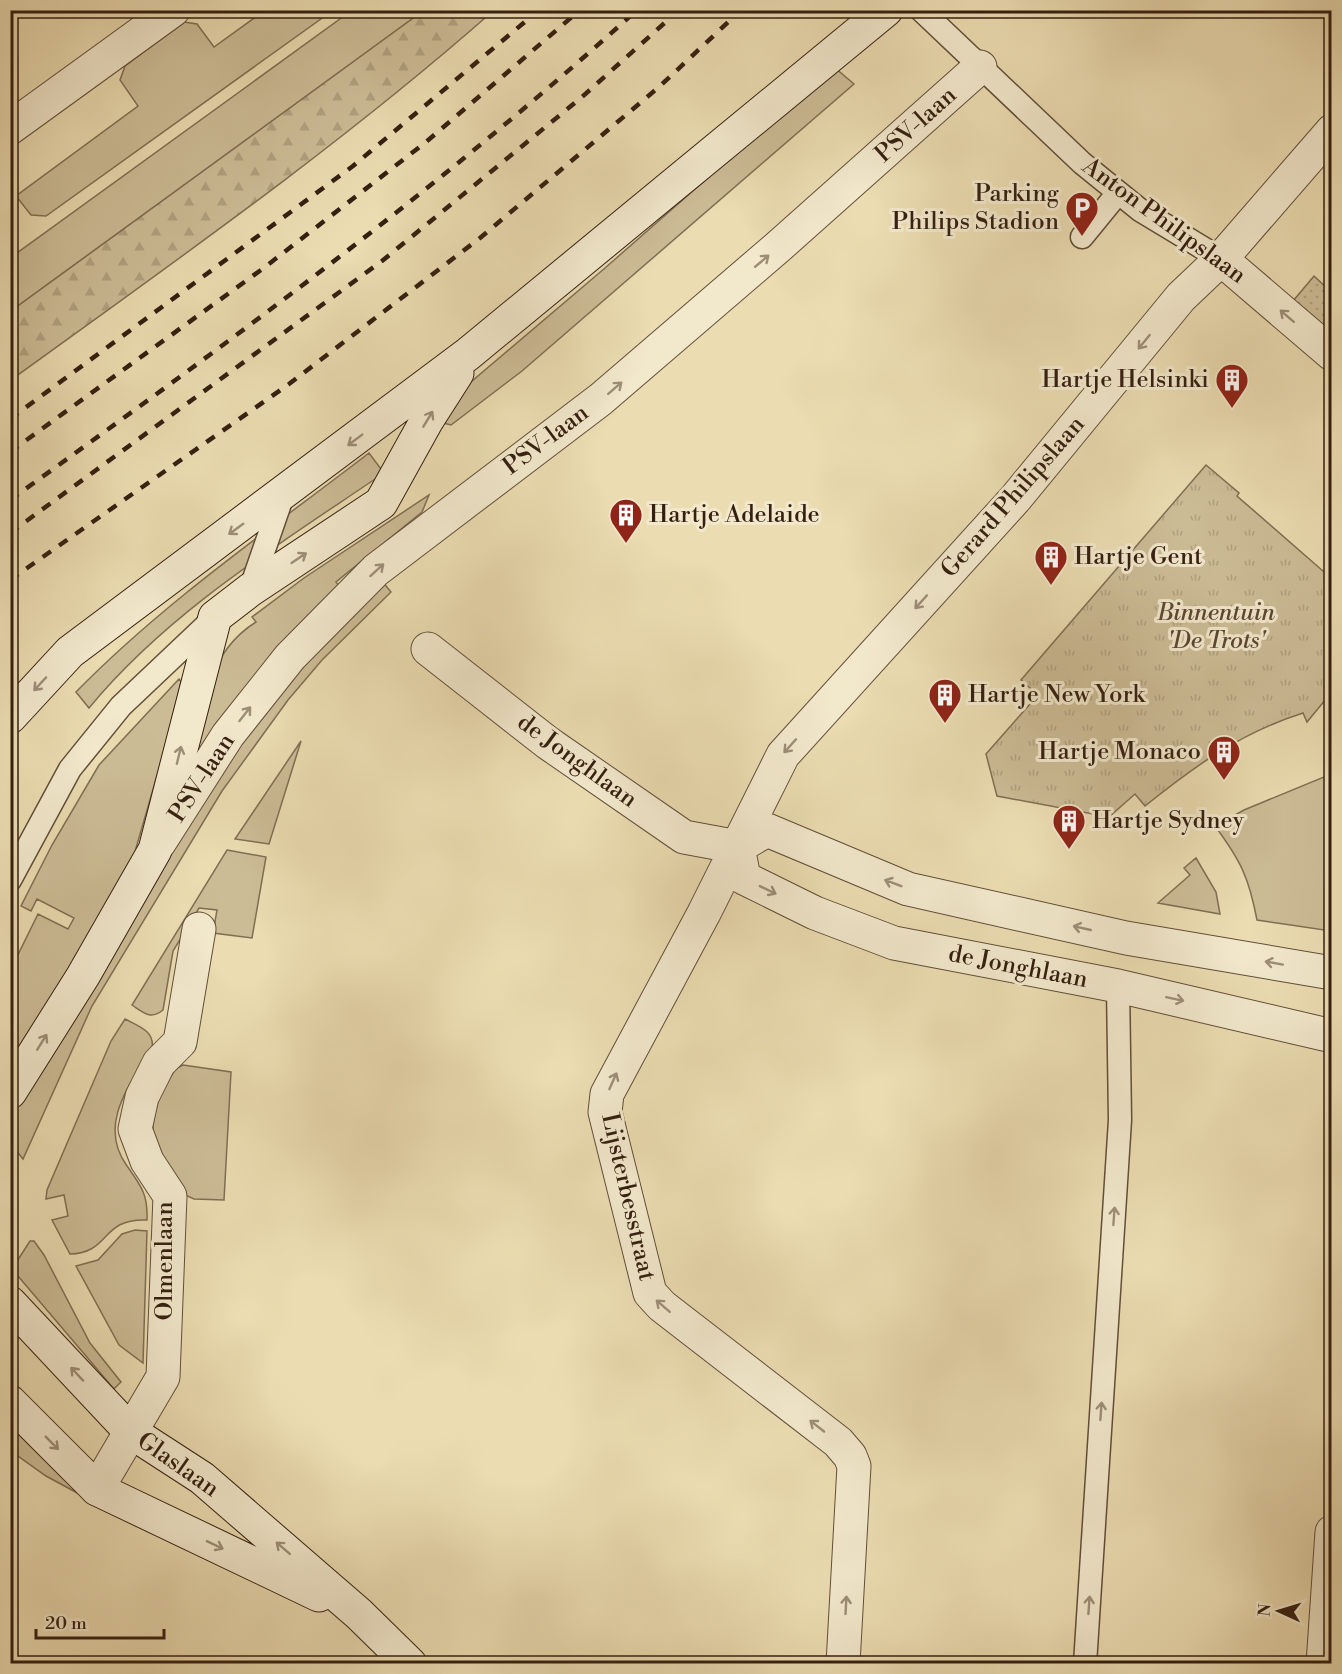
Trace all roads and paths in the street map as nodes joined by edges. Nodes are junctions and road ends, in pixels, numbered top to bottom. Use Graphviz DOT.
graph roads {
  1 [pos="173,10"];
  2 [pos="886,10"];
  3 [pos="921,10"];
  4 [pos="980,67"];
  5 [pos="10,128"];
  6 [pos="1332,131"];
  7 [pos="1118,193"];
  8 [pos="1082,237"];
  9 [pos="1221,259"];
  10 [pos="468,354"];
  11 [pos="1332,354"];
  12 [pos="283,495"];
  13 [pos="250,590"];
  14 [pos="215,617"];
  15 [pos="428,649"];
  16 [pos="10,717"];
  17 [pos="738,848"];
  18 [pos="155,850"];
  19 [pos="10,880"];
  20 [pos="199,929"];
  21 [pos="1126,938"];
  22 [pos="1332,973"];
  23 [pos="1118,986"];
  24 [pos="1332,1036"];
  25 [pos="10,1092"];
  26 [pos="10,1304"];
  27 [pos="10,1402"];
  28 [pos="131,1432"];
  29 [pos="97,1489"];
  30 [pos="1332,1532"];
  31 [pos="359,1614"];
  32 [pos="410,1664"];
  33 [pos="843,1664"];
  34 [pos="1085,1664"];
  35 [pos="1323,1664"];
  1 -- 5 [label="street"];
  2 -- 10 [label="street"];
  3 -- 4 [label="lane, Anton Philipslaan"];
  4 -- 7 [label="lane, Anton Philipslaan"];
  18 -- 4 [label="street, PSV-laan, one-way"];
  6 -- 9 [label="street, Gerard Philipslaan"];
  7 -- 8 [label="lane"];
  7 -- 9 [label="lane, Anton Philipslaan"];
  11 -- 9 [label="street, Anton Philipslaan, one-way"];
  9 -- 17 [label="street, Gerard Philipslaan, one-way"];
  10 -- 12 [label="street, one-way"];
  13 -- 10 [label="street, one-way"];
  12 -- 13 [label="lane"];
  12 -- 16 [label="street, one-way"];
  13 -- 14 [label="street"];
  18 -- 14 [label="street, PSV-laan, one-way"];
  14 -- 19 [label="lane"];
  15 -- 17 [label="street, de Jonghlaan"];
  21 -- 17 [label="street, de Jonghlaan, one-way"];
  17 -- 23 [label="street, de Jonghlaan, one-way"];
  33 -- 17 [label="street, Lijsterbesstraat, one-way"];
  25 -- 18 [label="street, PSV-laan, one-way"];
  20 -- 28 [label="street, Olmenlaan"];
  22 -- 21 [label="street, de Jonghlaan, one-way"];
  21 -- 23 [label="street"];
  23 -- 24 [label="street, de Jonghlaan, one-way"];
  34 -- 23 [label="lane, one-way"];
  28 -- 26 [label="street, Glaslaan, one-way"];
  27 -- 29 [label="street, Glaslaan, one-way"];
  28 -- 29 [label="street, Olmenlaan"];
  31 -- 28 [label="street, Glaslaan, one-way"];
  29 -- 31 [label="street, Glaslaan, one-way"];
  30 -- 35 [label="street"];
  31 -- 32 [label="street, Glaslaan"];
}
